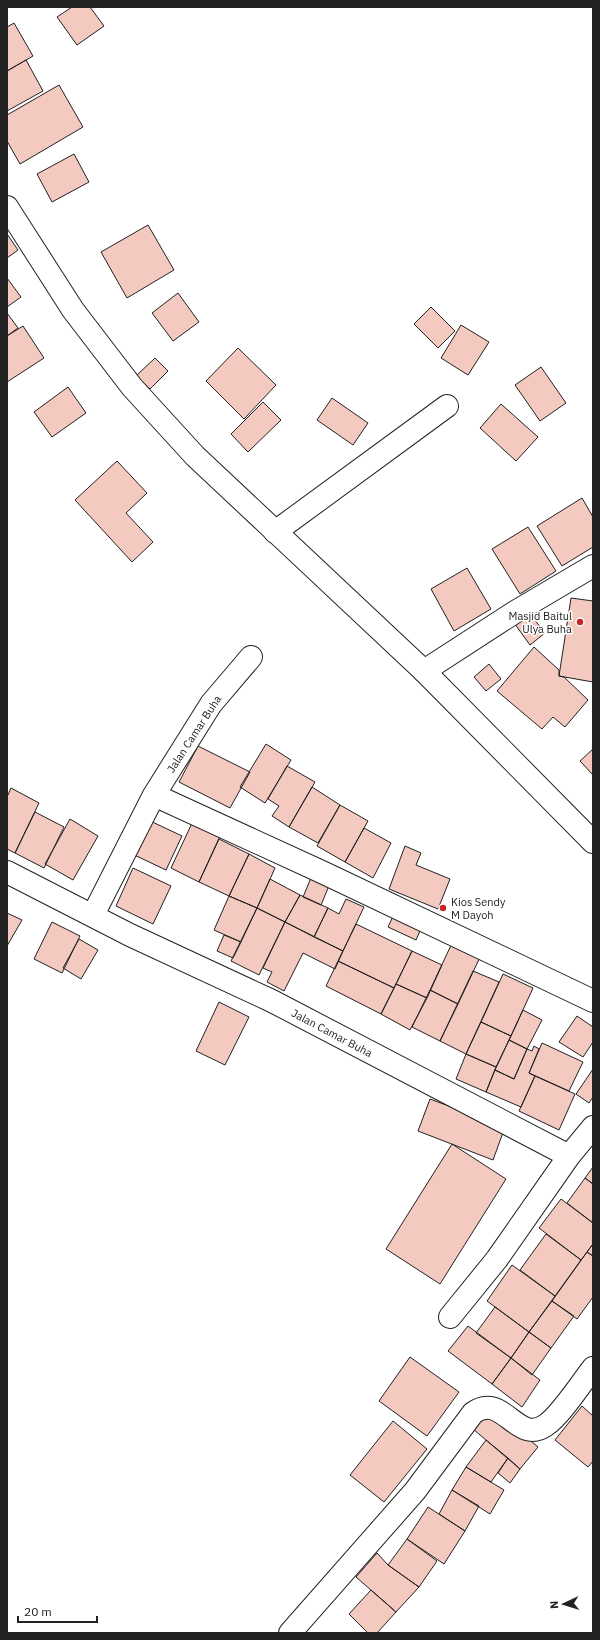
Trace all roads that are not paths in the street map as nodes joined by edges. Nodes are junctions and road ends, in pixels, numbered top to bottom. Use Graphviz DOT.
graph roads {
  1 [pos="7,207"];
  2 [pos="447,406"];
  3 [pos="275,532"];
  4 [pos="593,566"];
  5 [pos="251,657"];
  6 [pos="424,671"];
  7 [pos="154,795"];
  8 [pos="593,842"];
  9 [pos="7,872"];
  10 [pos="93,916"];
  11 [pos="593,1001"];
  12 [pos="593,1127"];
  13 [pos="569,1156"];
  14 [pos="450,1317"];
  15 [pos="593,1368"];
  16 [pos="290,1633"];
  1 -- 3 [label="main road"];
  2 -- 3 [label="main road"];
  3 -- 6 [label="main road"];
  4 -- 6 [label="main road"];
  5 -- 7 [label="main road, Jalan Camar Buha"];
  6 -- 8 [label="main road"];
  7 -- 10 [label="main road, Jalan Camar Buha"];
  7 -- 11 [label="main road"];
  9 -- 10 [label="main road, Jalan Camar Buha"];
  10 -- 13 [label="main road, Jalan Camar Buha"];
  12 -- 13 [label="main road"];
  13 -- 14 [label="main road"];
  15 -- 16 [label="main road"];
}
